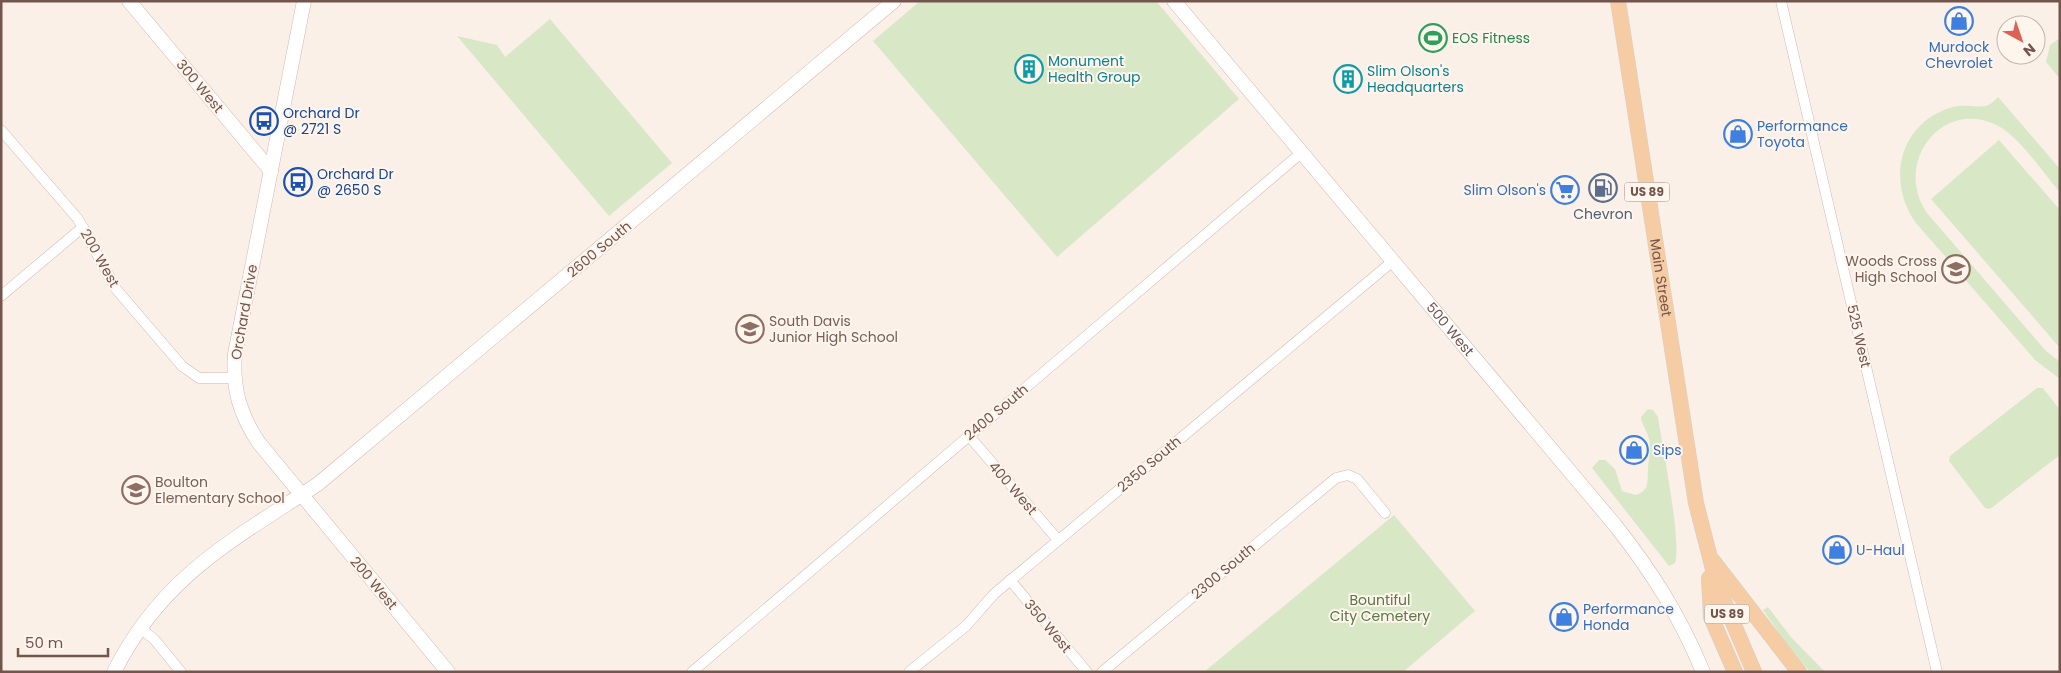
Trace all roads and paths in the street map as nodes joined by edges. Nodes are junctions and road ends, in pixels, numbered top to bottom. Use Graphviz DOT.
graph roads {
  1 [pos="129,1"];
  2 [pos="304,1"];
  3 [pos="894,1"];
  4 [pos="1174,1"];
  5 [pos="1618,1"];
  6 [pos="1781,1"];
  7 [pos="1,130"];
  8 [pos="1301,153"];
  9 [pos="271,171"];
  10 [pos="83,227"];
  11 [pos="1393,261"];
  12 [pos="1,296"];
  13 [pos="234,378"];
  14 [pos="969,436"];
  15 [pos="301,494"];
  16 [pos="1386,513"];
  17 [pos="1058,540"];
  18 [pos="1708,554"];
  19 [pos="1010,580"];
  20 [pos="140,628"];
  21 [pos="114,672"];
  22 [pos="181,672"];
  23 [pos="448,672"];
  24 [pos="692,672"];
  25 [pos="910,672"];
  26 [pos="1086,672"];
  27 [pos="1102,672"];
  28 [pos="1704,672"];
  29 [pos="1734,672"];
  30 [pos="1754,672"];
  31 [pos="1799,672"];
  32 [pos="1937,672"];
  1 -- 9 [label="main road, 300 West"];
  2 -- 9 [label="main road, Orchard Drive"];
  3 -- 15 [label="main road, 2600 South"];
  4 -- 8 [label="main road, 500 West"];
  5 -- 18 [label="main road, Main Street / US 89"];
  6 -- 32 [label="street, 525 West"];
  7 -- 10 [label="street, 200 West"];
  8 -- 11 [label="main road, 500 West"];
  8 -- 14 [label="street, 2400 South"];
  9 -- 13 [label="main road, Orchard Drive"];
  10 -- 12 [label="street"];
  10 -- 13 [label="street, 200 West"];
  11 -- 17 [label="street, 2350 South"];
  11 -- 28 [label="main road, 500 West"];
  13 -- 15 [label="main road, Orchard Drive"];
  14 -- 17 [label="street, 400 West"];
  14 -- 24 [label="street, 2400 South"];
  15 -- 20 [label="main road"];
  15 -- 23 [label="main road, 200 West"];
  16 -- 27 [label="street, 2300 South"];
  17 -- 19 [label="street, 2350 South"];
  18 -- 29 [label="main road"];
  18 -- 30 [label="main road, US 89"];
  18 -- 31 [label="main road"];
  19 -- 25 [label="street, 2350 South"];
  19 -- 26 [label="street, 350 West"];
  20 -- 21 [label="main road"];
  20 -- 22 [label="street"];
}
